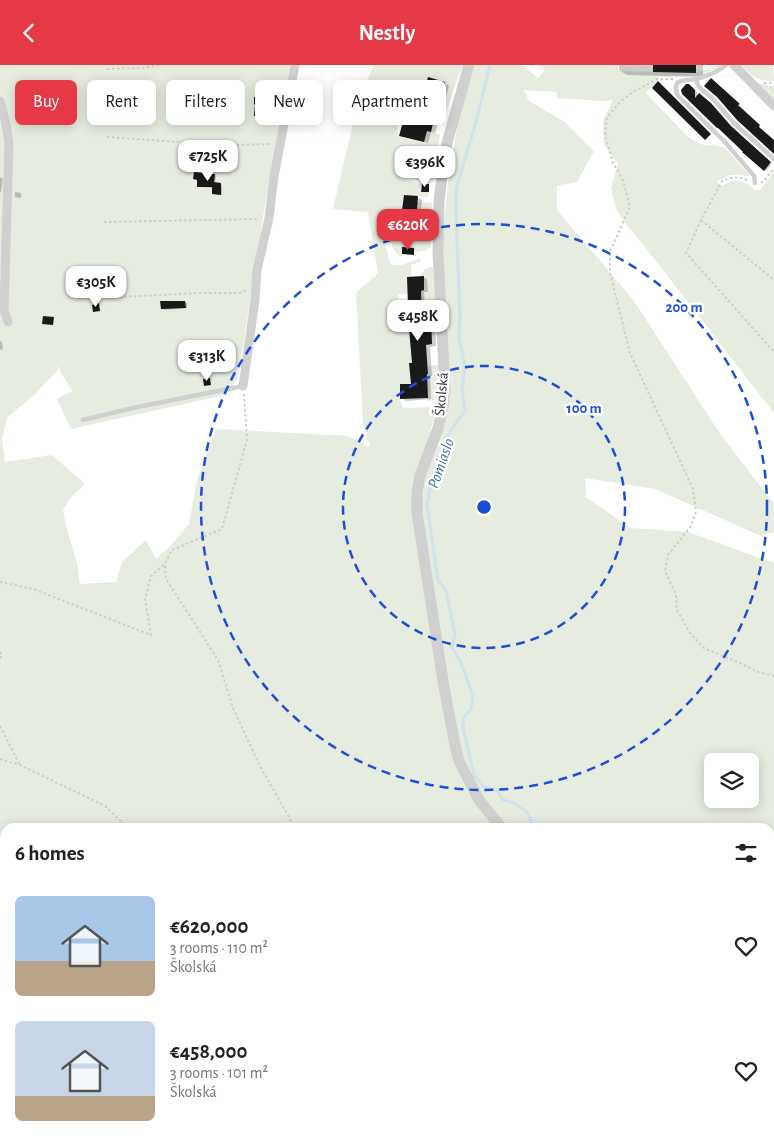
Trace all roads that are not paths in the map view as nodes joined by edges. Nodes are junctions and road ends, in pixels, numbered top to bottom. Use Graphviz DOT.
graph roads {
  1 [pos="295,65"];
  2 [pos="469,65"];
  3 [pos="726,65"];
  4 [pos="734,65"];
  5 [pos="697,79"];
  6 [pos="0,101"];
  7 [pos="774,106"];
  8 [pos="774,159"];
  9 [pos="755,183"];
  10 [pos="8,322"];
  11 [pos="243,386"];
  12 [pos="83,419"];
  13 [pos="498,823"];
  1 -- 11 [label="street"];
  2 -- 13 [label="street, Školská"];
  3 -- 5 [label="lane"];
  4 -- 7 [label="street"];
  5 -- 8 [label="lane"];
  5 -- 9 [label="lane"];
  6 -- 10 [label="street"];
  11 -- 12 [label="lane"];
}
